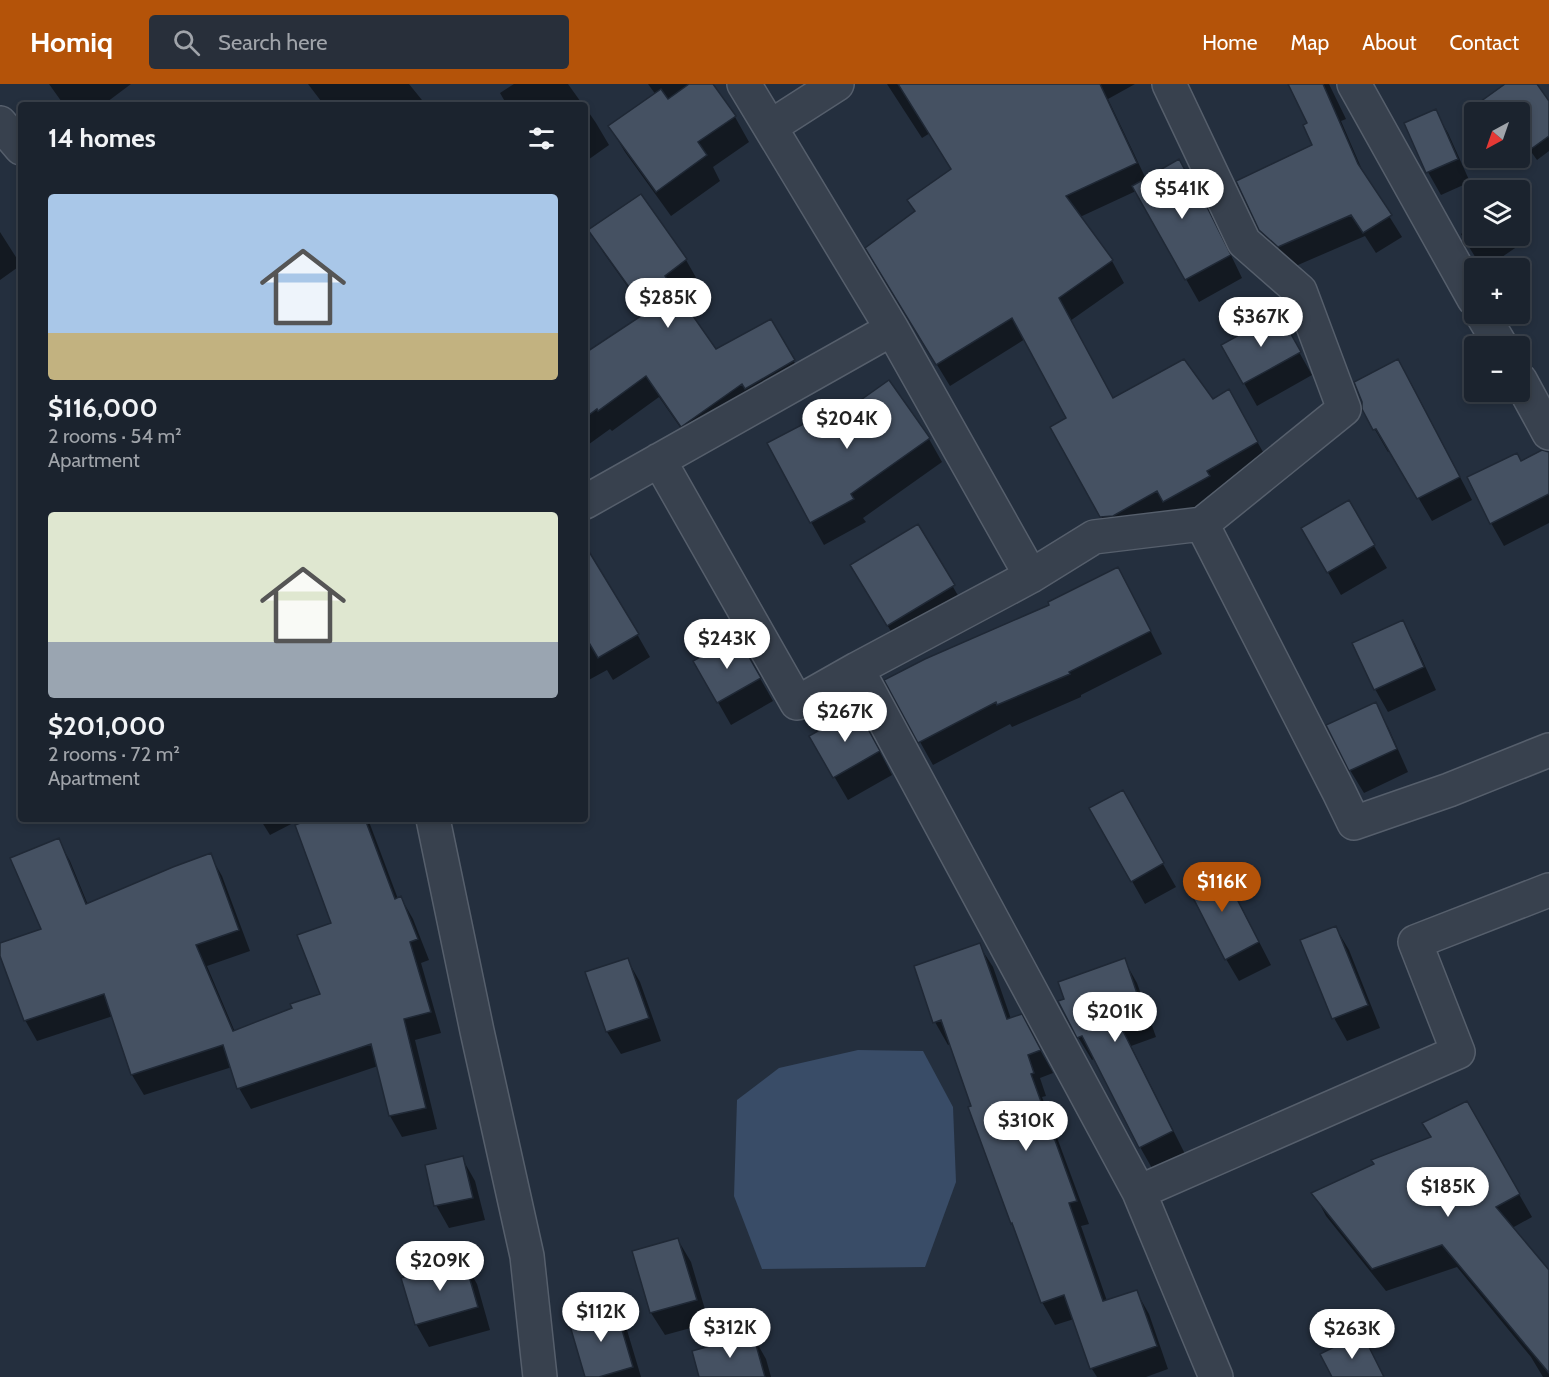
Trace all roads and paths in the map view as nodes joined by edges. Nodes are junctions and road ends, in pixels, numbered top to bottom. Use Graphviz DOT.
graph roads {
  1 [pos="744,84"];
  2 [pos="837,84"];
  3 [pos="1169,84"];
  4 [pos="1354,84"];
  5 [pos="0,123"];
  6 [pos="770,127"];
  7 [pos="18,144"];
  8 [pos="1464,281"];
  9 [pos="892,328"];
  10 [pos="1530,398"];
  11 [pos="1549,433"];
  12 [pos="659,460"];
  13 [pos="588,500"];
  14 [pos="1202,524"];
  15 [pos="1031,576"];
  16 [pos="857,669"];
  17 [pos="1549,750"];
  18 [pos="433,822"];
  19 [pos="1549,890"];
  20 [pos="1139,1192"];
  21 [pos="540,1377"];
  22 [pos="1216,1377"];
  1 -- 6 [label="street"];
  2 -- 6 [label="street"];
  3 -- 14 [label="street"];
  4 -- 8 [label="street"];
  5 -- 7 [label="street"];
  6 -- 9 [label="street"];
  9 -- 12 [label="street"];
  9 -- 15 [label="street"];
  10 -- 11 [label="street"];
  12 -- 13 [label="street"];
  12 -- 16 [label="street"];
  14 -- 15 [label="street"];
  14 -- 17 [label="street"];
  15 -- 16 [label="street"];
  16 -- 20 [label="street"];
  18 -- 21 [label="street"];
  19 -- 20 [label="street"];
  20 -- 22 [label="street"];
}
